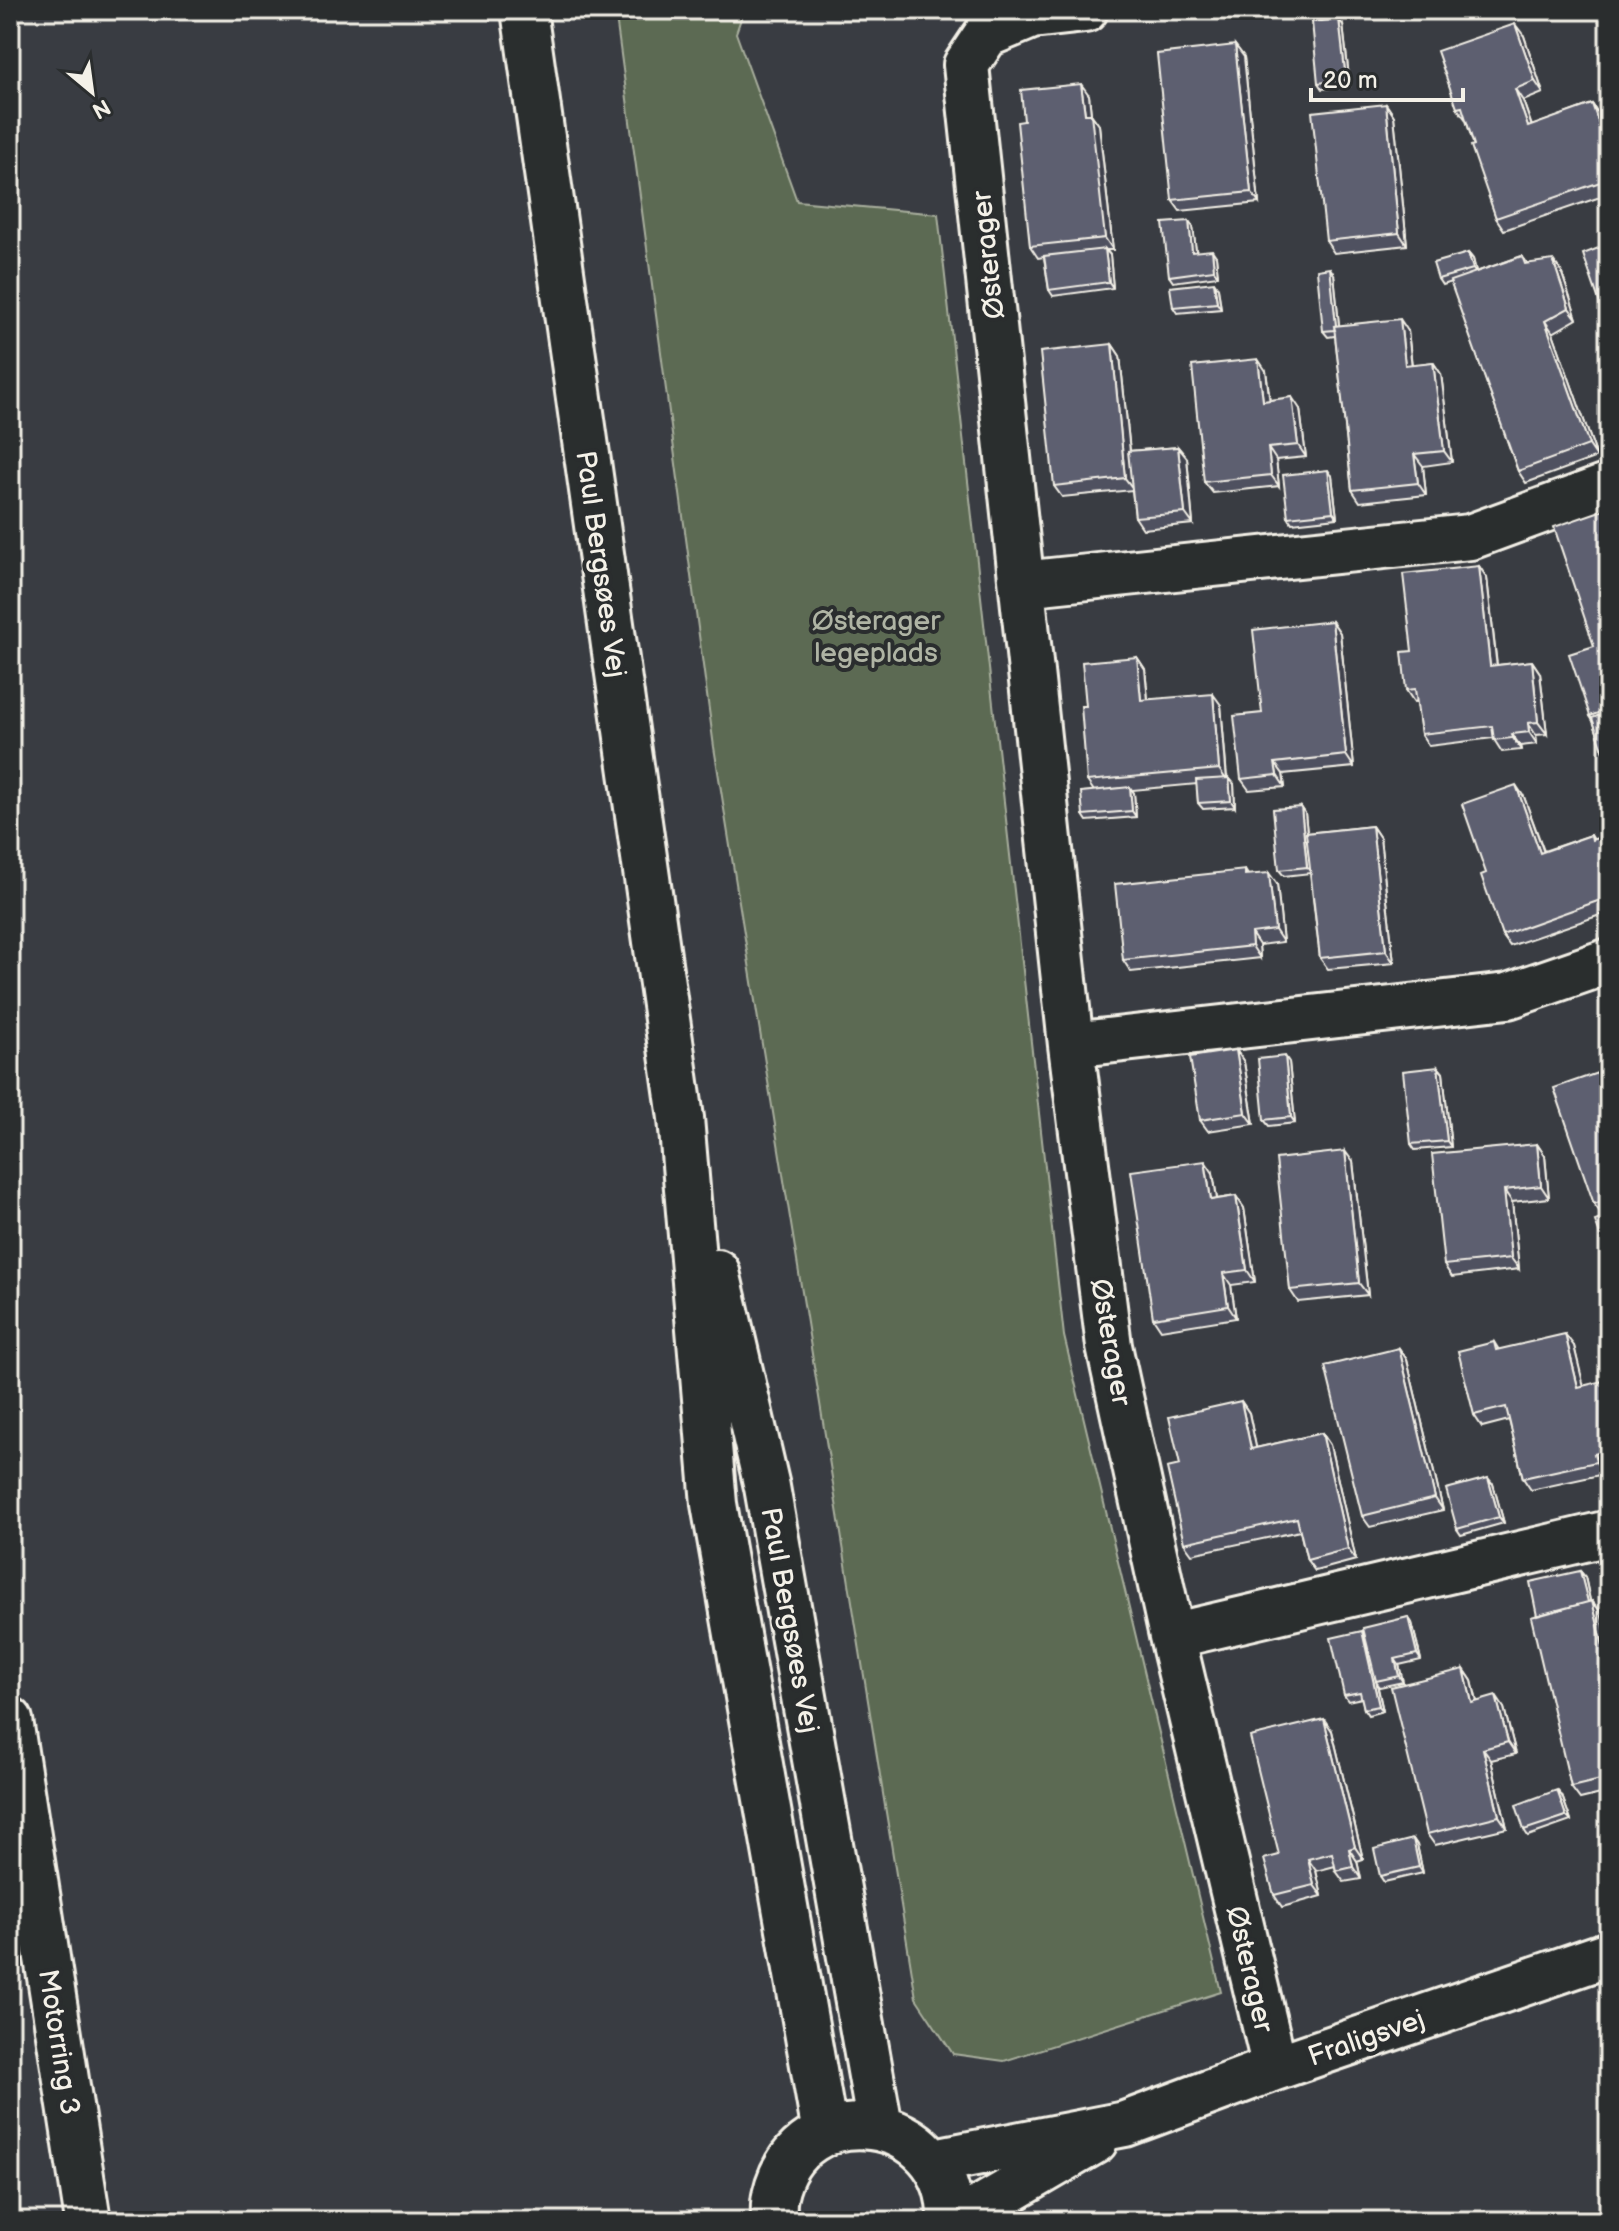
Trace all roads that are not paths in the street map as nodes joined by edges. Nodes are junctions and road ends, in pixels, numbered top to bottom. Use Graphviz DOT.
graph roads {
  1 [pos="524,10"];
  2 [pos="1085,10"];
  3 [pos="1609,486"];
  4 [pos="1022,584"];
  5 [pos="1609,961"];
  6 [pos="1071,1045"];
  7 [pos="681,1118"];
  8 [pos="1609,1533"];
  9 [pos="1172,1636"];
  10 [pos="10,1720"];
  11 [pos="1609,1954"];
  12 [pos="1275,2068"];
  13 [pos="1125,2124"];
  14 [pos="880,2127"];
  15 [pos="825,2133"];
  16 [pos="934,2161"];
  17 [pos="88,2221"];
  18 [pos="774,2221"];
  19 [pos="950,2221"];
  20 [pos="958,2221"];
  1 -- 7 [label="main road, Paul Bergsøes Vej"];
  2 -- 4 [label="main road, Østerager"];
  3 -- 4 [label="main road"];
  4 -- 6 [label="main road, Østerager"];
  5 -- 6 [label="main road"];
  6 -- 9 [label="main road, Østerager"];
  7 -- 14 [label="main road, Paul Bergsøes Vej"];
  7 -- 15 [label="main road, Paul Bergsøes Vej"];
  8 -- 9 [label="main road"];
  9 -- 12 [label="main road, Østerager"];
  10 -- 17 [label="main road, Motorring 3"];
  11 -- 12 [label="main road, Fraligsvej"];
  12 -- 13 [label="main road, Fraligsvej"];
  13 -- 16 [label="main road, Fraligsvej"];
  13 -- 20 [label="main road, Fraligsvej"];
  14 -- 15 [label="main road"];
  14 -- 16 [label="main road"];
  15 -- 18 [label="main road"];
  16 -- 19 [label="main road"];
}
